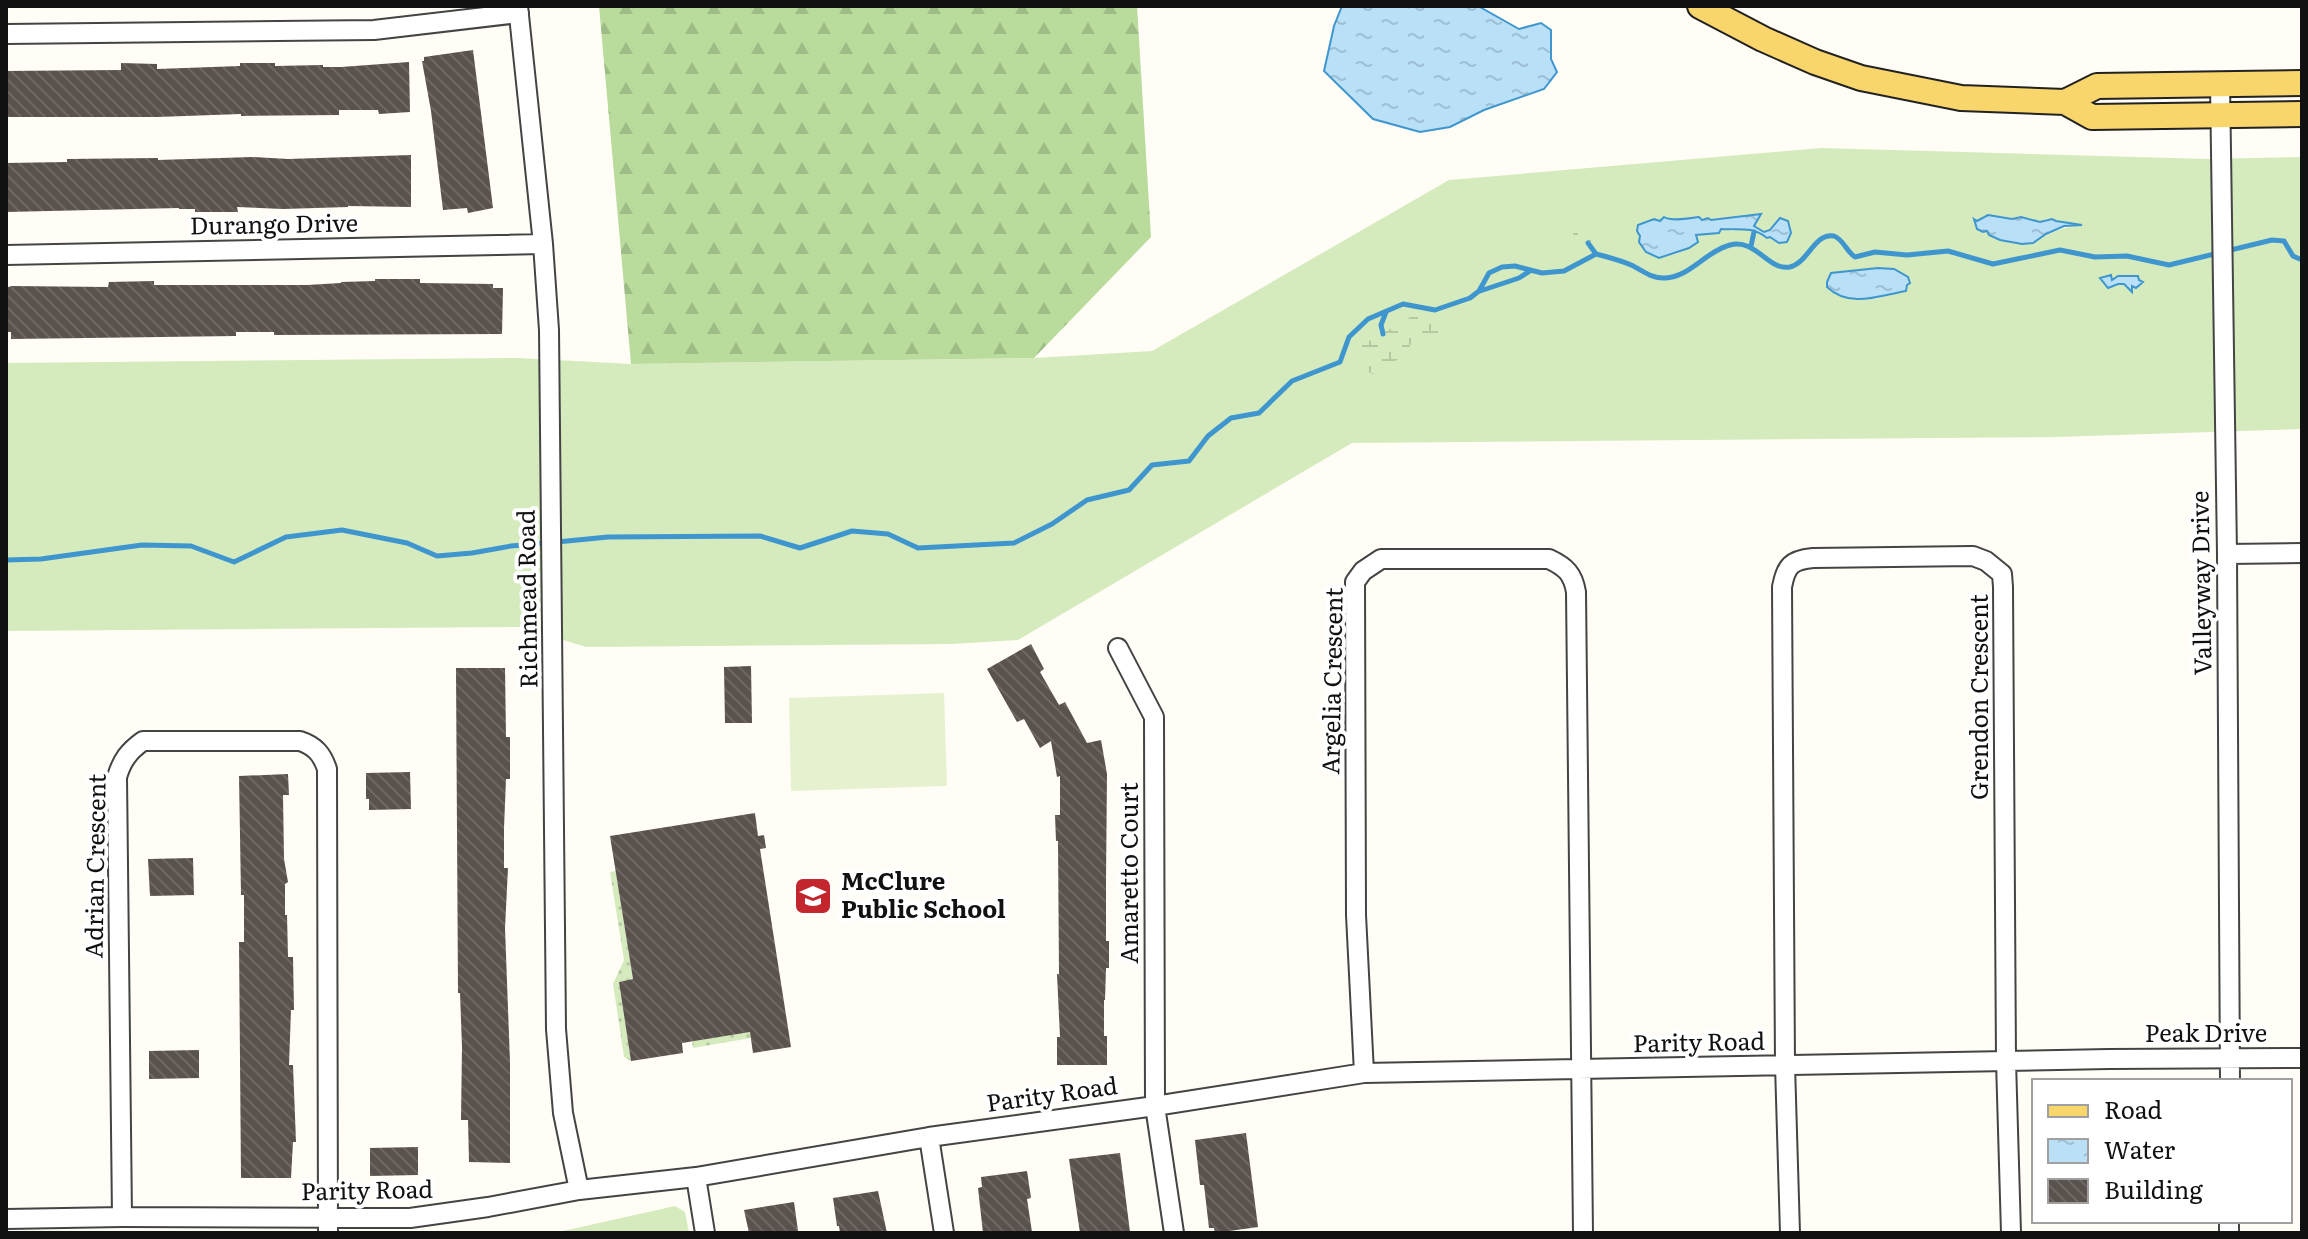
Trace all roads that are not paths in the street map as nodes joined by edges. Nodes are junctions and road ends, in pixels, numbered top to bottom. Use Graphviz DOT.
graph roads {
  1 [pos="1700,6"];
  2 [pos="519,10"];
  3 [pos="6,34"];
  4 [pos="2302,83"];
  5 [pos="2220,84"];
  6 [pos="2065,102"];
  7 [pos="2302,114"];
  8 [pos="2221,116"];
  9 [pos="543,244"];
  10 [pos="6,255"];
  11 [pos="2302,553"];
  12 [pos="2227,554"];
  13 [pos="1118,648"];
  14 [pos="2230,1058"];
  15 [pos="2302,1058"];
  16 [pos="2109,1059"];
  17 [pos="2006,1061"];
  18 [pos="1785,1065"];
  19 [pos="1580,1069"];
  20 [pos="1364,1073"];
  21 [pos="2230,1079"];
  22 [pos="1155,1106"];
  23 [pos="929,1137"];
  24 [pos="696,1177"];
  25 [pos="579,1190"];
  26 [pos="122,1217"];
  27 [pos="6,1219"];
  28 [pos="328,1225"];
  29 [pos="705,1233"];
  30 [pos="944,1233"];
  31 [pos="1174,1233"];
  32 [pos="1583,1233"];
  33 [pos="1790,1233"];
  34 [pos="2011,1233"];
  1 -- 6 [label="main road"];
  2 -- 3 [label="street"];
  2 -- 9 [label="street, Richmead Road"];
  4 -- 5 [label="main road"];
  5 -- 6 [label="main road"];
  5 -- 8 [label="street, Valleyway Drive"];
  6 -- 8 [label="main road"];
  7 -- 8 [label="main road"];
  8 -- 12 [label="street, Valleyway Drive"];
  9 -- 10 [label="street, Durango Drive"];
  9 -- 25 [label="street, Richmead Road"];
  11 -- 12 [label="street"];
  12 -- 14 [label="street, Valleyway Drive"];
  13 -- 22 [label="street, Amaretto Court"];
  14 -- 15 [label="street, Peak Drive"];
  14 -- 16 [label="street, Peak Drive"];
  14 -- 21 [label="street, Valleyway Drive"];
  16 -- 17 [label="street, Parity Road"];
  17 -- 18 [label="street, Parity Road"];
  17 -- 18 [label="street, Grendon Crescent"];
  17 -- 34 [label="street"];
  18 -- 19 [label="street, Parity Road"];
  18 -- 33 [label="street"];
  19 -- 20 [label="street, Parity Road"];
  19 -- 20 [label="street, Argelia Crescent"];
  19 -- 32 [label="street"];
  20 -- 22 [label="street, Parity Road"];
  22 -- 23 [label="street, Parity Road"];
  22 -- 31 [label="street, Amaretto Court"];
  23 -- 24 [label="street, Parity Road"];
  23 -- 30 [label="street"];
  24 -- 25 [label="street, Parity Road"];
  24 -- 29 [label="street"];
  25 -- 28 [label="street, Parity Road"];
  26 -- 27 [label="street, Parity Road"];
  26 -- 28 [label="street, Parity Road"];
  26 -- 28 [label="street, Adrian Crescent"];
}
